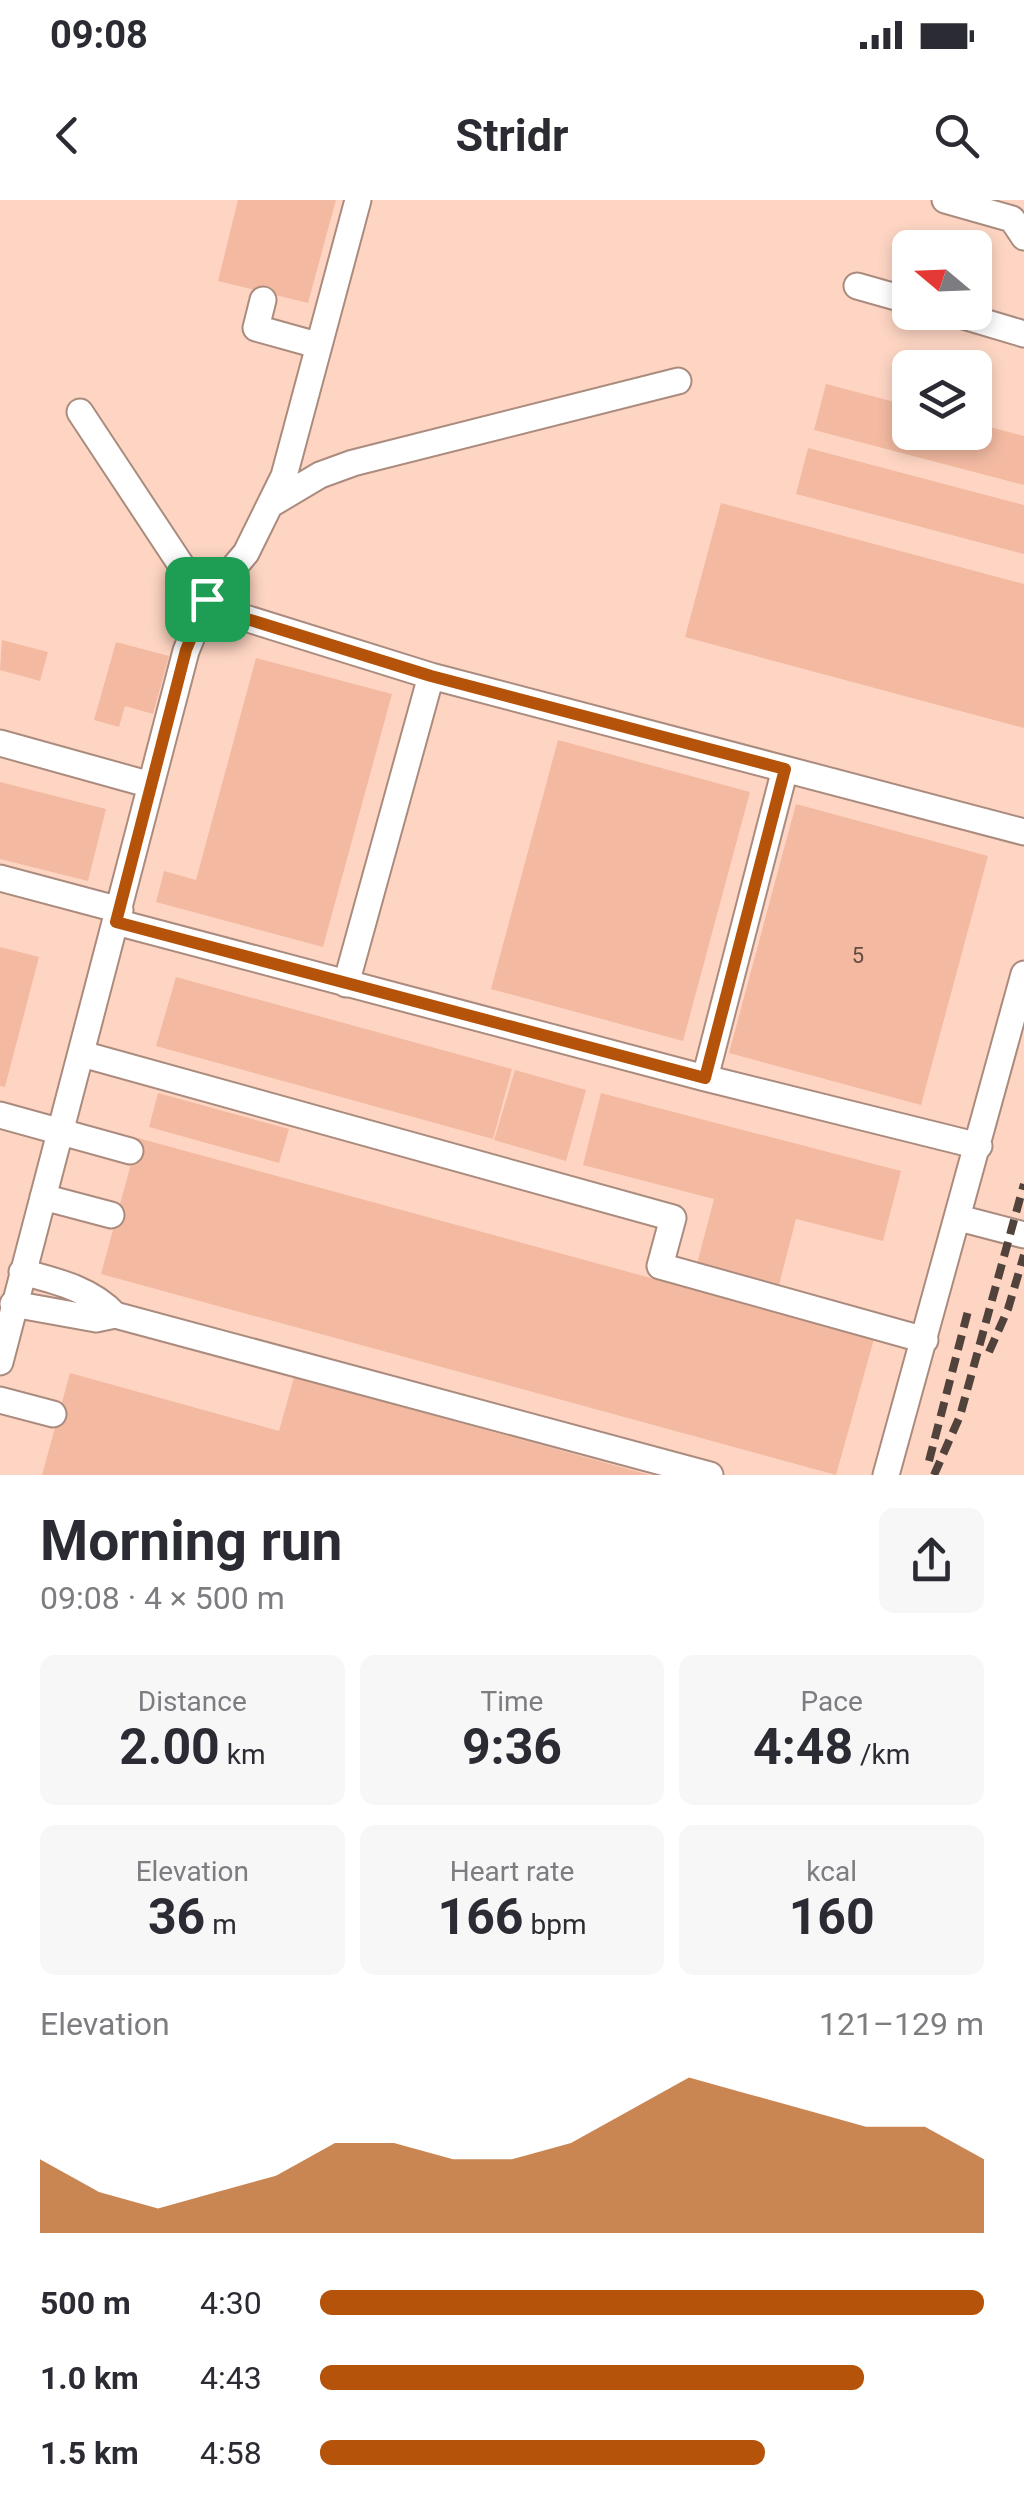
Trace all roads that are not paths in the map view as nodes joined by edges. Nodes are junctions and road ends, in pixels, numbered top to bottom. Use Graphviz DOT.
graph roads {
  1 [pos="358,200"];
  2 [pos="945,200"];
  3 [pos="1024,237"];
  4 [pos="857,286"];
  5 [pos="892,296"];
  6 [pos="263,300"];
  7 [pos="992,324"];
  8 [pos="1024,334"];
  9 [pos="317,345"];
  10 [pos="678,382"];
  11 [pos="80,412"];
  12 [pos="273,502"];
  13 [pos="207,599"];
  14 [pos="431,676"];
  15 [pos="0,742"];
  16 [pos="785,769"];
  17 [pos="151,785"];
  18 [pos="1024,832"];
  19 [pos="0,878"];
  20 [pos="118,916"];
  21 [pos="1024,974"];
  22 [pos="346,984"];
  23 [pos="82,1054"];
  24 [pos="705,1078"];
  25 [pos="0,1114"];
  26 [pos="60,1134"];
  27 [pos="979,1146"];
  28 [pos="130,1151"];
  29 [pos="43,1197"];
  30 [pos="111,1215"];
  31 [pos="959,1218"];
  32 [pos="1024,1235"];
  33 [pos="22,1272"];
  34 [pos="13,1304"];
  35 [pos="115,1315"];
  36 [pos="925,1340"];
  37 [pos="0,1362"];
  38 [pos="0,1400"];
  39 [pos="53,1414"];
  40 [pos="710,1475"];
  41 [pos="886,1475"];
  1 -- 9 [label="lane"];
  2 -- 3 [label="lane"];
  4 -- 5 [label="lane"];
  6 -- 9 [label="lane"];
  7 -- 8 [label="lane"];
  9 -- 12 [label="lane"];
  10 -- 12 [label="lane"];
  11 -- 13 [label="lane"];
  12 -- 13 [label="lane"];
  13 -- 14 [label="lane"];
  13 -- 17 [label="lane"];
  14 -- 16 [label="lane"];
  14 -- 22 [label="lane"];
  15 -- 17 [label="lane"];
  16 -- 18 [label="lane"];
  16 -- 24 [label="lane"];
  17 -- 20 [label="lane"];
  19 -- 20 [label="lane"];
  20 -- 22 [label="lane"];
  20 -- 23 [label="lane"];
  21 -- 27 [label="lane"];
  22 -- 24 [label="lane"];
  23 -- 26 [label="lane"];
  23 -- 36 [label="lane"];
  24 -- 27 [label="lane"];
  25 -- 26 [label="lane"];
  26 -- 28 [label="lane"];
  26 -- 29 [label="lane"];
  27 -- 31 [label="lane"];
  29 -- 30 [label="lane"];
  29 -- 33 [label="lane"];
  31 -- 32 [label="lane"];
  31 -- 36 [label="lane"];
  33 -- 34 [label="lane"];
  33 -- 35 [label="lane"];
  34 -- 35 [label="lane"];
  34 -- 37 [label="lane"];
  35 -- 40 [label="lane"];
  36 -- 41 [label="lane"];
  38 -- 39 [label="lane"];
}
